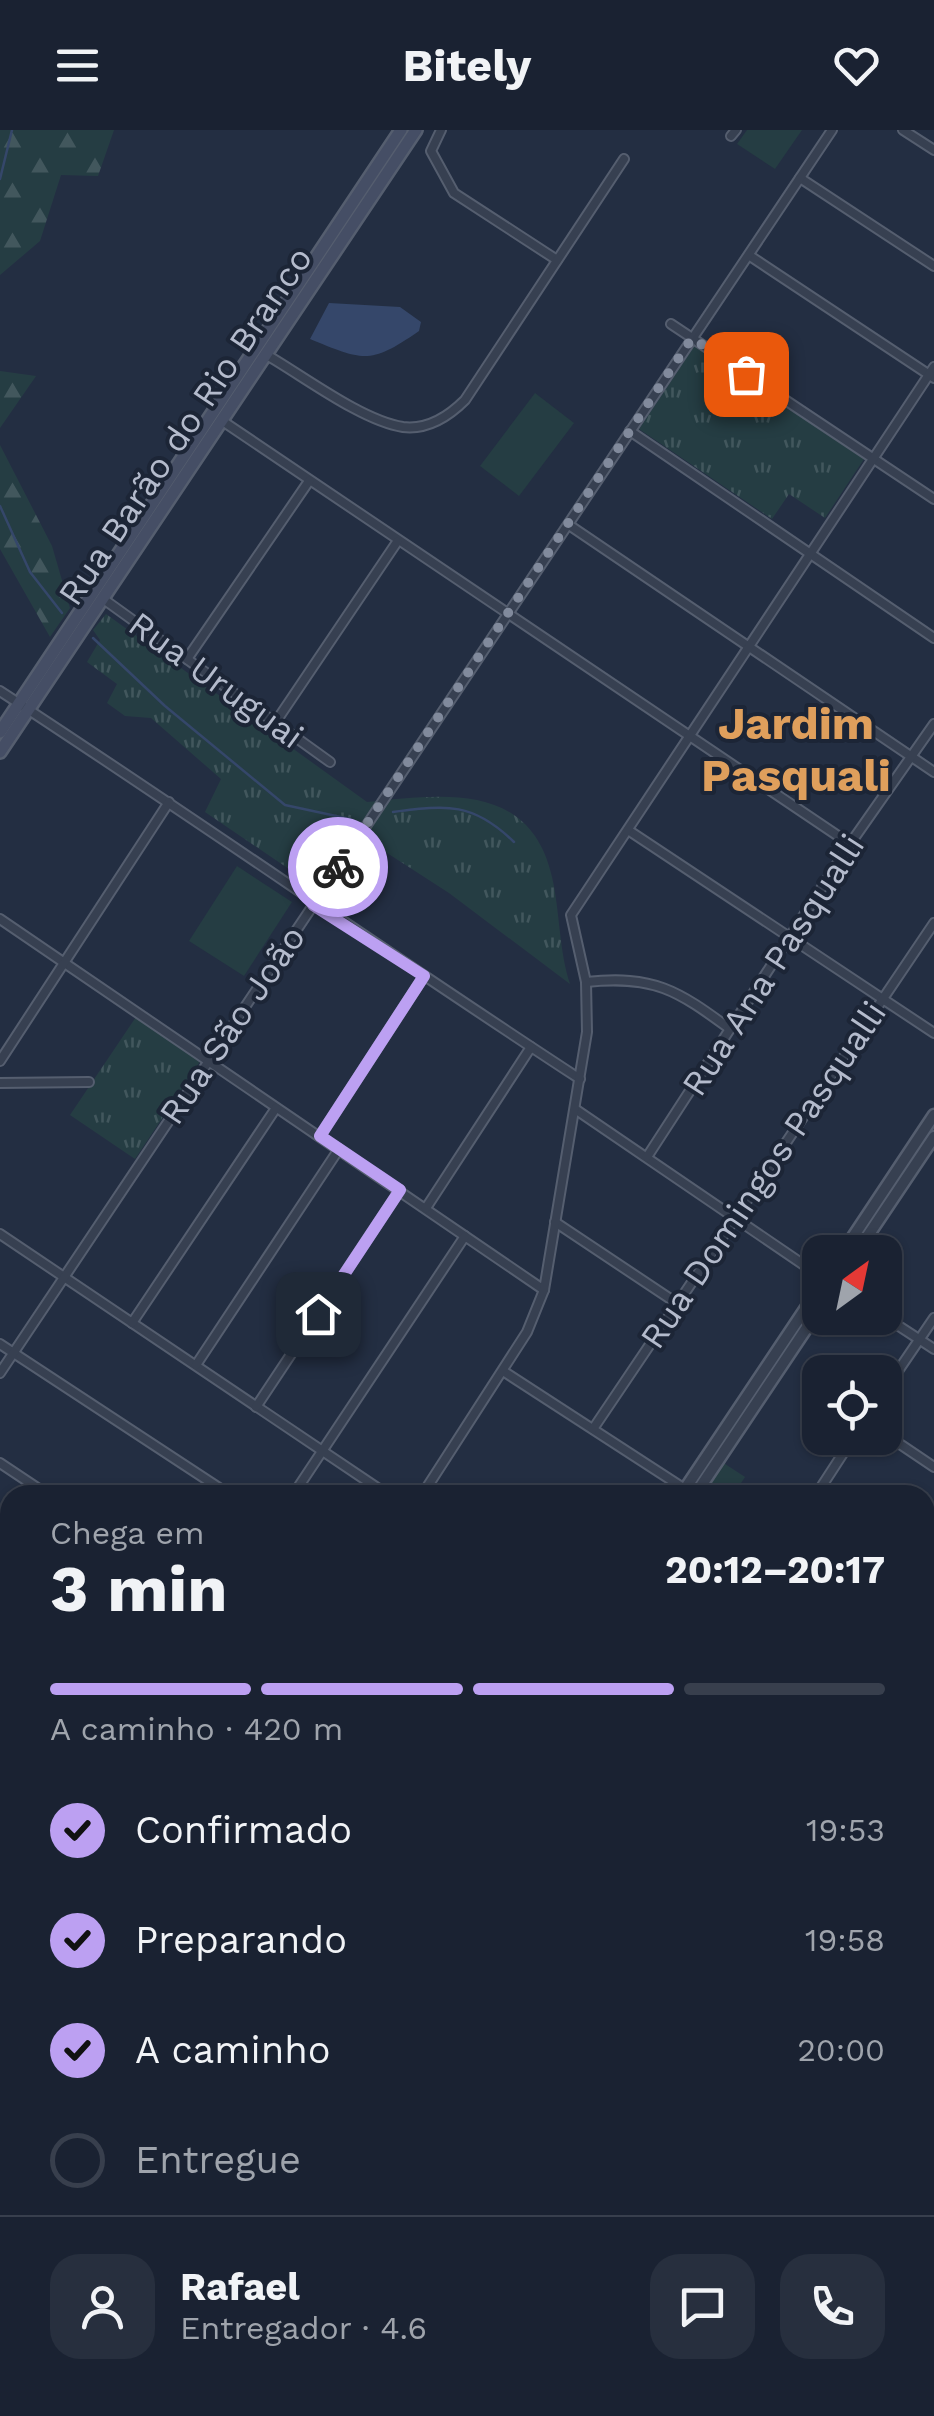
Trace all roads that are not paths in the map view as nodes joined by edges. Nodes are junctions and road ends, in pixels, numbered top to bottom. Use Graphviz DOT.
graph roads {
  1 [pos="416,130"];
  2 [pos="442,130"];
  3 [pos="832,130"];
  4 [pos="903,130"];
  5 [pos="402,137"];
  6 [pos="934,150"];
  7 [pos="624,159"];
  8 [pos="800,178"];
  9 [pos="750,256"];
  10 [pos="557,260"];
  11 [pos="934,266"];
  12 [pos="672,324"];
  13 [pos="692,338"];
  14 [pos="261,352"];
  15 [pos="932,373"];
  16 [pos="217,418"];
  17 [pos="630,431"];
  18 [pos="873,458"];
  19 [pos="308,481"];
  20 [pos="934,499"];
  21 [pos="568,525"];
  22 [pos="397,542"];
  23 [pos="812,553"];
  24 [pos="102,598"];
  25 [pos="506,616"];
  26 [pos="934,638"];
  27 [pos="751,646"];
  28 [pos="60,653"];
  29 [pos="187,659"];
  30 [pos="0,691"];
  31 [pos="24,707"];
  32 [pos="275,723"];
  33 [pos="934,724"];
  34 [pos="0,732"];
  35 [pos="688,738"];
  36 [pos="0,752"];
  37 [pos="912,758"];
  38 [pos="330,762"];
  39 [pos="934,772"];
  40 [pos="168,802"];
  41 [pos="628,830"];
  42 [pos="850,844"];
  43 [pos="313,905"];
  44 [pos="0,920"];
  45 [pos="934,922"];
  46 [pos="791,936"];
  47 [pos="62,961"];
  48 [pos="424,976"];
  49 [pos="586,982"];
  50 [pos="882,998"];
  51 [pos="730,1029"];
  52 [pos="934,1033"];
  53 [pos="531,1048"];
  54 [pos="0,1062"];
  55 [pos="208,1063"];
  56 [pos="580,1079"];
  57 [pos="89,1082"];
  58 [pos="0,1083"];
  59 [pos="276,1108"];
  60 [pos="575,1109"];
  61 [pos="934,1116"];
  62 [pos="320,1136"];
  63 [pos="934,1137"];
  64 [pos="339,1149"];
  65 [pos="647,1157"];
  66 [pos="400,1190"];
  67 [pos="426,1208"];
  68 [pos="734,1219"];
  69 [pos="555,1222"];
  70 [pos="0,1234"];
  71 [pos="854,1235"];
  72 [pos="868,1235"];
  73 [pos="465,1236"];
  74 [pos="802,1264"];
  75 [pos="64,1277"];
  76 [pos="544,1290"];
  77 [pos="675,1302"];
  78 [pos="802,1315"];
  79 [pos="934,1318"];
  80 [pos="132,1323"];
  81 [pos="902,1328"];
  82 [pos="802,1333"];
  83 [pos="920,1339"];
  84 [pos="0,1344"];
  85 [pos="934,1349"];
  86 [pos="14,1352"];
  87 [pos="902,1365"];
  88 [pos="196,1366"];
  89 [pos="503,1371"];
  90 [pos="0,1372"];
  91 [pos="256,1407"];
  92 [pos="593,1429"];
  93 [pos="902,1445"];
  94 [pos="322,1450"];
  95 [pos="843,1455"];
  96 [pos="0,1464"];
  97 [pos="934,1467"];
  98 [pos="33,1485"];
  99 [pos="215,1485"];
  100 [pos="299,1485"];
  101 [pos="373,1485"];
  102 [pos="429,1485"];
  103 [pos="675,1485"];
  104 [pos="692,1485"];
  105 [pos="693,1485"];
  106 [pos="823,1485"];
  1 -- 5 [label="main road, Rua Barão do Rio Branco"];
  2 -- 10 [label="street"];
  3 -- 8 [label="street, Rua São João"];
  4 -- 6 [label="street"];
  5 -- 14 [label="main road, Rua Barão do Rio Branco"];
  7 -- 10 [label="street"];
  8 -- 9 [label="street, Rua São João"];
  8 -- 11 [label="street"];
  9 -- 13 [label="street, Rua São João"];
  9 -- 15 [label="street"];
  10 -- 14 [label="street"];
  12 -- 13 [label="street"];
  13 -- 17 [label="street, Rua São João"];
  13 -- 18 [label="street"];
  14 -- 16 [label="main road, Rua Barão do Rio Branco"];
  15 -- 18 [label="street"];
  16 -- 19 [label="street"];
  16 -- 24 [label="main road, Rua Barão do Rio Branco"];
  16 -- 28 [label="main road, Rua Barão do Rio Branco"];
  17 -- 21 [label="street, Rua São João"];
  17 -- 23 [label="street"];
  18 -- 20 [label="street"];
  18 -- 23 [label="street"];
  19 -- 22 [label="street"];
  19 -- 29 [label="street"];
  21 -- 25 [label="street, Rua São João"];
  21 -- 27 [label="street"];
  22 -- 25 [label="street"];
  22 -- 32 [label="street"];
  23 -- 26 [label="street"];
  23 -- 27 [label="street"];
  24 -- 28 [label="main road, Rua Barão do Rio Branco"];
  24 -- 29 [label="street, Rua Uruguai"];
  25 -- 35 [label="street"];
  25 -- 43 [label="street, Rua São João"];
  27 -- 35 [label="street"];
  27 -- 37 [label="street"];
  28 -- 31 [label="main road, Rua Barão do Rio Branco"];
  29 -- 32 [label="street, Rua Uruguai"];
  30 -- 31 [label="street"];
  31 -- 34 [label="main road, Rua Barão do Rio Branco"];
  31 -- 36 [label="main road, Rua Barão do Rio Branco"];
  31 -- 40 [label="street"];
  32 -- 38 [label="street, Rua Uruguai"];
  33 -- 37 [label="street, Rua Ana Pasqualli"];
  35 -- 41 [label="street"];
  35 -- 42 [label="street"];
  37 -- 39 [label="street"];
  37 -- 42 [label="street, Rua Ana Pasqualli"];
  40 -- 43 [label="street"];
  40 -- 47 [label="street"];
  41 -- 46 [label="street"];
  41 -- 49 [label="street"];
  42 -- 46 [label="street, Rua Ana Pasqualli"];
  43 -- 48 [label="street"];
  43 -- 55 [label="street, Rua São João"];
  44 -- 47 [label="street"];
  45 -- 50 [label="street, Rua Domingos Pasqualli"];
  46 -- 50 [label="street"];
  46 -- 51 [label="street, Rua Ana Pasqualli"];
  47 -- 54 [label="street"];
  47 -- 55 [label="street"];
  48 -- 53 [label="street"];
  48 -- 62 [label="street"];
  49 -- 51 [label="street"];
  49 -- 56 [label="street"];
  50 -- 52 [label="street"];
  50 -- 68 [label="street, Rua Domingos Pasqualli"];
  51 -- 65 [label="street, Rua Ana Pasqualli"];
  53 -- 56 [label="street"];
  53 -- 67 [label="street"];
  55 -- 59 [label="street"];
  55 -- 75 [label="street, Rua São João"];
  56 -- 60 [label="street"];
  57 -- 58 [label="street"];
  59 -- 62 [label="street"];
  59 -- 80 [label="street"];
  60 -- 65 [label="street"];
  60 -- 69 [label="street"];
  61 -- 71 [label="street"];
  62 -- 64 [label="street"];
  63 -- 72 [label="street"];
  64 -- 66 [label="street"];
  64 -- 88 [label="street"];
  65 -- 68 [label="street"];
  66 -- 67 [label="street"];
  66 -- 91 [label="street"];
  67 -- 73 [label="street"];
  68 -- 74 [label="street"];
  68 -- 77 [label="street, Rua Domingos Pasqualli"];
  69 -- 76 [label="street"];
  69 -- 77 [label="street"];
  70 -- 75 [label="street"];
  73 -- 76 [label="street"];
  73 -- 94 [label="street"];
  75 -- 80 [label="street"];
  75 -- 86 [label="street, Rua São João"];
  76 -- 89 [label="street"];
  77 -- 92 [label="street, Rua Domingos Pasqualli"];
  78 -- 104 [label="street"];
  79 -- 83 [label="street"];
  80 -- 88 [label="street"];
  81 -- 83 [label="street"];
  82 -- 105 [label="street"];
  83 -- 85 [label="street"];
  83 -- 87 [label="street"];
  84 -- 86 [label="street"];
  86 -- 90 [label="street, Rua São João"];
  86 -- 99 [label="street"];
  88 -- 91 [label="street"];
  89 -- 92 [label="street"];
  89 -- 102 [label="street"];
  91 -- 94 [label="street"];
  92 -- 103 [label="street"];
  93 -- 97 [label="street"];
  94 -- 100 [label="street"];
  94 -- 101 [label="street"];
  95 -- 106 [label="street"];
  96 -- 98 [label="street"];
}
